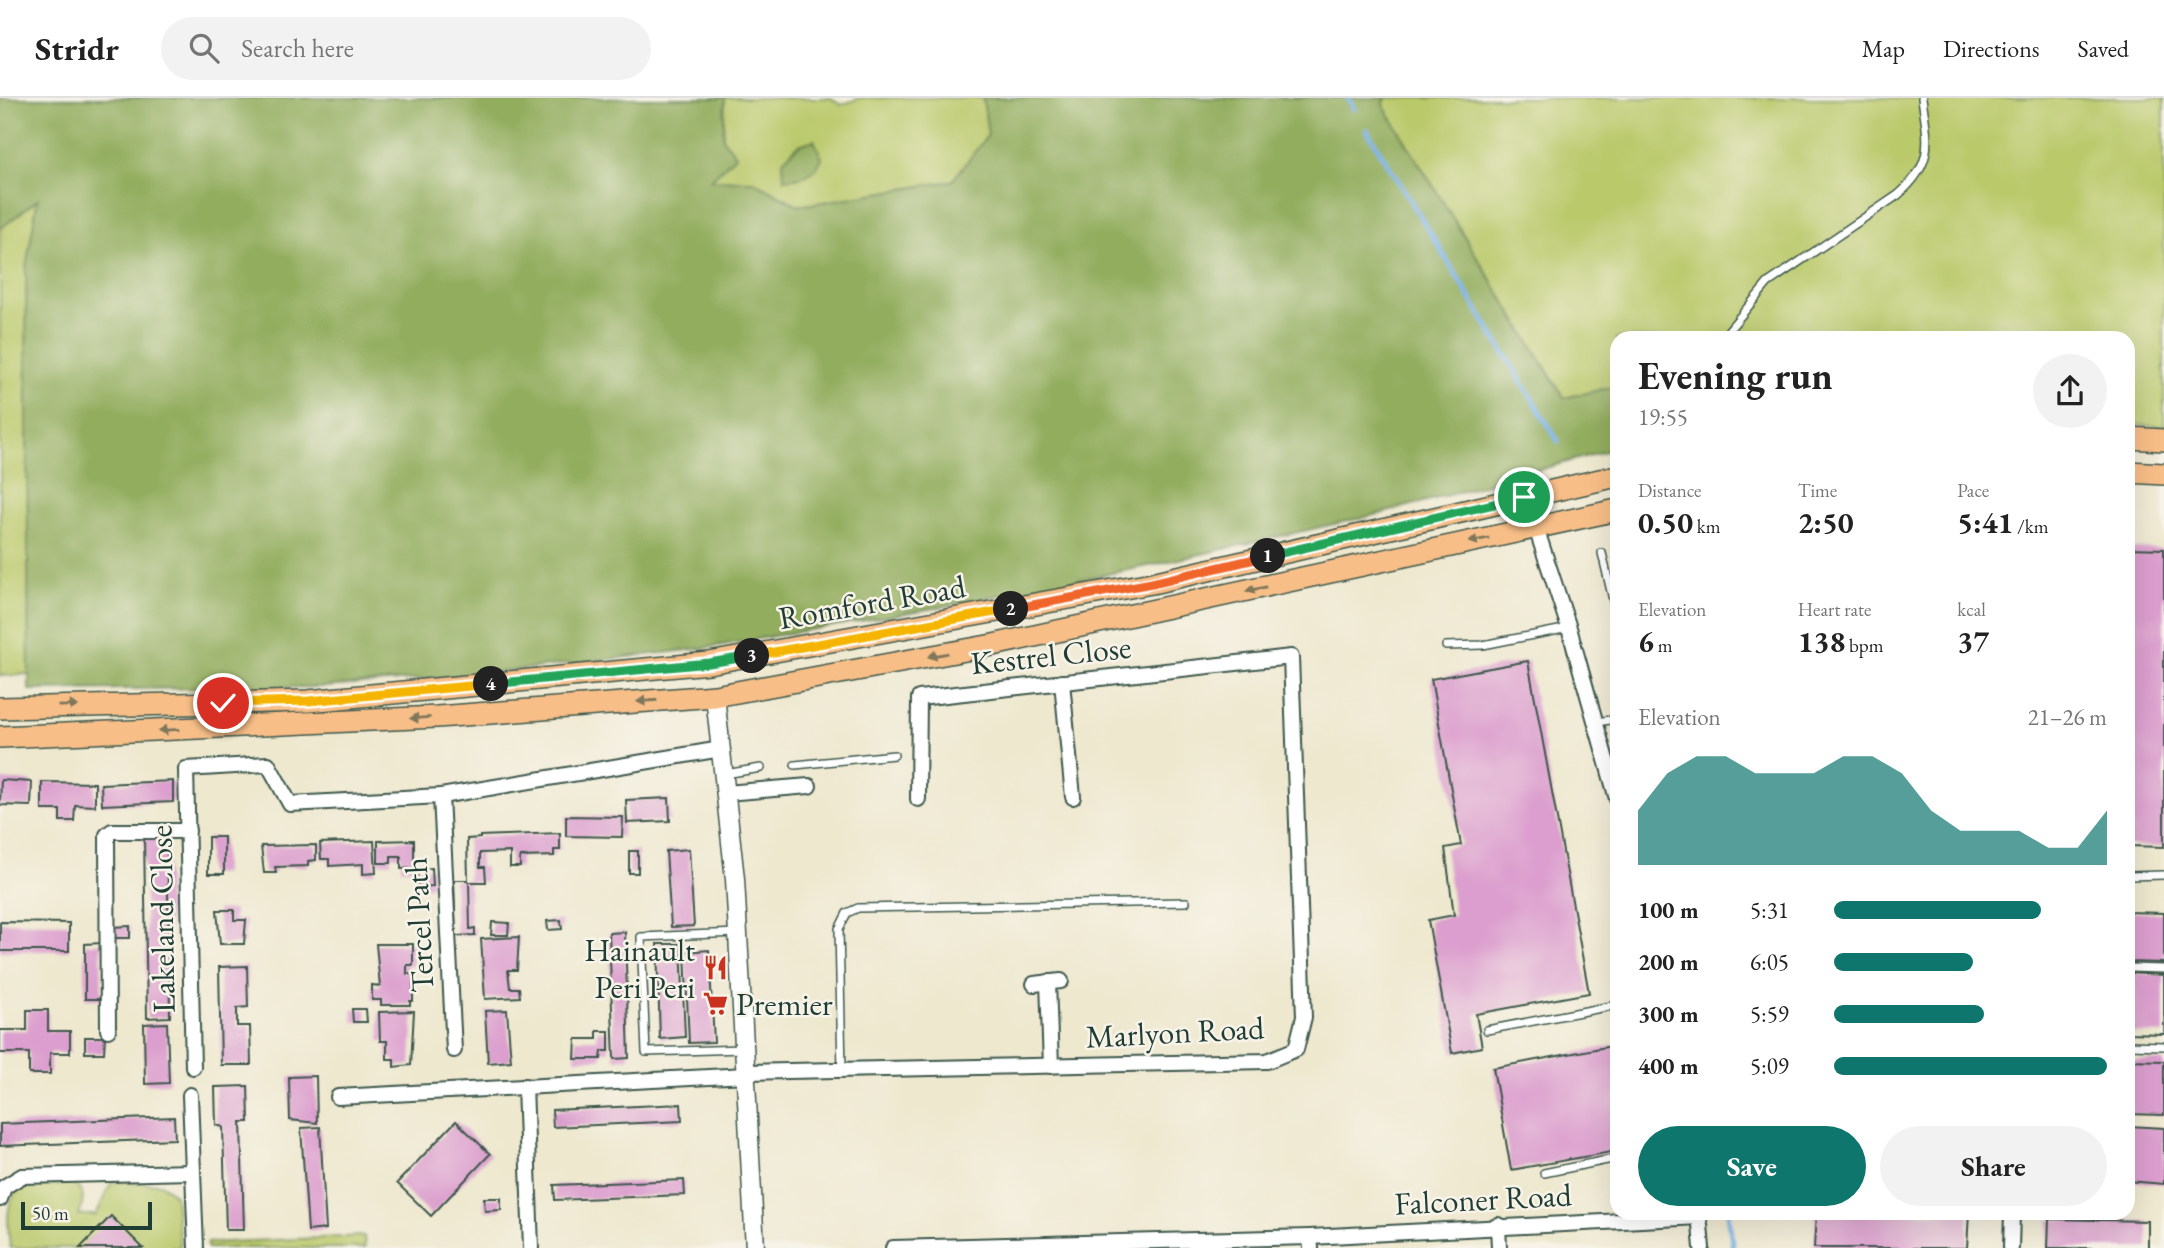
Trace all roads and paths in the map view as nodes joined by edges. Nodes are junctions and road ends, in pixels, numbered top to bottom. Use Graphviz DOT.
graph roads {
  1 [pos="1922,98"];
  2 [pos="1731,331"];
  3 [pos="2135,438"];
  4 [pos="2164,440"];
  5 [pos="2135,472"];
  6 [pos="2164,474"];
  7 [pos="1610,478"];
  8 [pos="1610,512"];
  9 [pos="1536,528"];
  10 [pos="1602,553"];
  11 [pos="1610,587"];
  12 [pos="1569,628"];
  13 [pos="1446,646"];
  14 [pos="1291,657"];
  15 [pos="709,663"];
  16 [pos="1062,682"];
  17 [pos="715,696"];
  18 [pos="0,708"];
  19 [pos="1610,720"];
  20 [pos="1596,722"];
  21 [pos="0,737"];
  22 [pos="721,749"];
  23 [pos="894,755"];
  24 [pos="795,765"];
  25 [pos="761,768"];
  26 [pos="1610,773"];
  27 [pos="724,774"];
  28 [pos="809,786"];
  29 [pos="726,793"];
  30 [pos="441,796"];
  31 [pos="1073,797"];
  32 [pos="918,799"];
  33 [pos="188,831"];
  34 [pos="2164,875"];
  35 [pos="2135,876"];
  36 [pos="1186,902"];
  37 [pos="738,933"];
  38 [pos="2135,968"];
  39 [pos="2164,969"];
  40 [pos="1048,983"];
  41 [pos="1610,1006"];
  42 [pos="108,1030"];
  43 [pos="1488,1030"];
  44 [pos="2135,1045"];
  45 [pos="2164,1046"];
  46 [pos="744,1049"];
  47 [pos="454,1050"];
  48 [pos="1051,1066"];
  49 [pos="193,1067"];
  50 [pos="842,1070"];
  51 [pos="746,1074"];
  52 [pos="525,1086"];
  53 [pos="190,1095"];
  54 [pos="338,1097"];
  55 [pos="1610,1159"];
  56 [pos="192,1172"];
  57 [pos="1544,1173"];
  58 [pos="0,1199"];
  59 [pos="1610,1220"];
  60 [pos="1699,1220"];
  61 [pos="2012,1220"];
  62 [pos="1498,1226"];
  63 [pos="1310,1242"];
  64 [pos="992,1247"];
  65 [pos="196,1248"];
  66 [pos="531,1248"];
  67 [pos="755,1248"];
  68 [pos="893,1248"];
  69 [pos="1499,1248"];
  70 [pos="1702,1248"];
  71 [pos="2011,1248"];
  1 -- 2 [label="lane"];
  3 -- 4 [label="main road"];
  5 -- 6 [label="main road"];
  7 -- 15 [label="main road, Romford Road"];
  8 -- 9 [label="main road, Romford Road"];
  9 -- 12 [label="street"];
  9 -- 17 [label="main road, Romford Road, one-way"];
  10 -- 11 [label="lane"];
  12 -- 13 [label="lane"];
  12 -- 20 [label="street"];
  14 -- 16 [label="street, Kestrel Close"];
  14 -- 48 [label="street, Marlyon Road"];
  15 -- 17 [label="main road"];
  18 -- 15 [label="main road, Romford Road, one-way"];
  16 -- 31 [label="street"];
  16 -- 32 [label="street, Kestrel Close"];
  17 -- 21 [label="main road, Romford Road, one-way"];
  17 -- 22 [label="street"];
  19 -- 20 [label="lane"];
  20 -- 26 [label="street"];
  22 -- 27 [label="street"];
  22 -- 30 [label="street"];
  23 -- 24 [label="lane"];
  25 -- 27 [label="lane"];
  27 -- 29 [label="street"];
  28 -- 29 [label="street"];
  29 -- 37 [label="street"];
  30 -- 33 [label="street, Lakeland Close"];
  30 -- 47 [label="street, Tercel Path"];
  33 -- 42 [label="street"];
  33 -- 49 [label="street, Lakeland Close"];
  34 -- 35 [label="lane"];
  36 -- 50 [label="lane"];
  37 -- 46 [label="street"];
  37 -- 46 [label="lane"];
  38 -- 39 [label="lane"];
  40 -- 48 [label="street"];
  41 -- 43 [label="lane"];
  44 -- 45 [label="lane"];
  46 -- 51 [label="street"];
  48 -- 50 [label="street, Marlyon Road"];
  50 -- 51 [label="street, Marlyon Road"];
  51 -- 52 [label="street, Marlyon Road"];
  51 -- 67 [label="street"];
  52 -- 54 [label="street, Marlyon Road"];
  52 -- 66 [label="street"];
  53 -- 56 [label="street"];
  55 -- 57 [label="lane"];
  56 -- 58 [label="street"];
  56 -- 65 [label="street"];
  59 -- 62 [label="street, Falconer Road"];
  60 -- 70 [label="street"];
  61 -- 71 [label="street"];
  62 -- 63 [label="street, Falconer Road"];
  62 -- 69 [label="street"];
  63 -- 64 [label="street, Falconer Road"];
  64 -- 68 [label="street, Falconer Road"];
}
